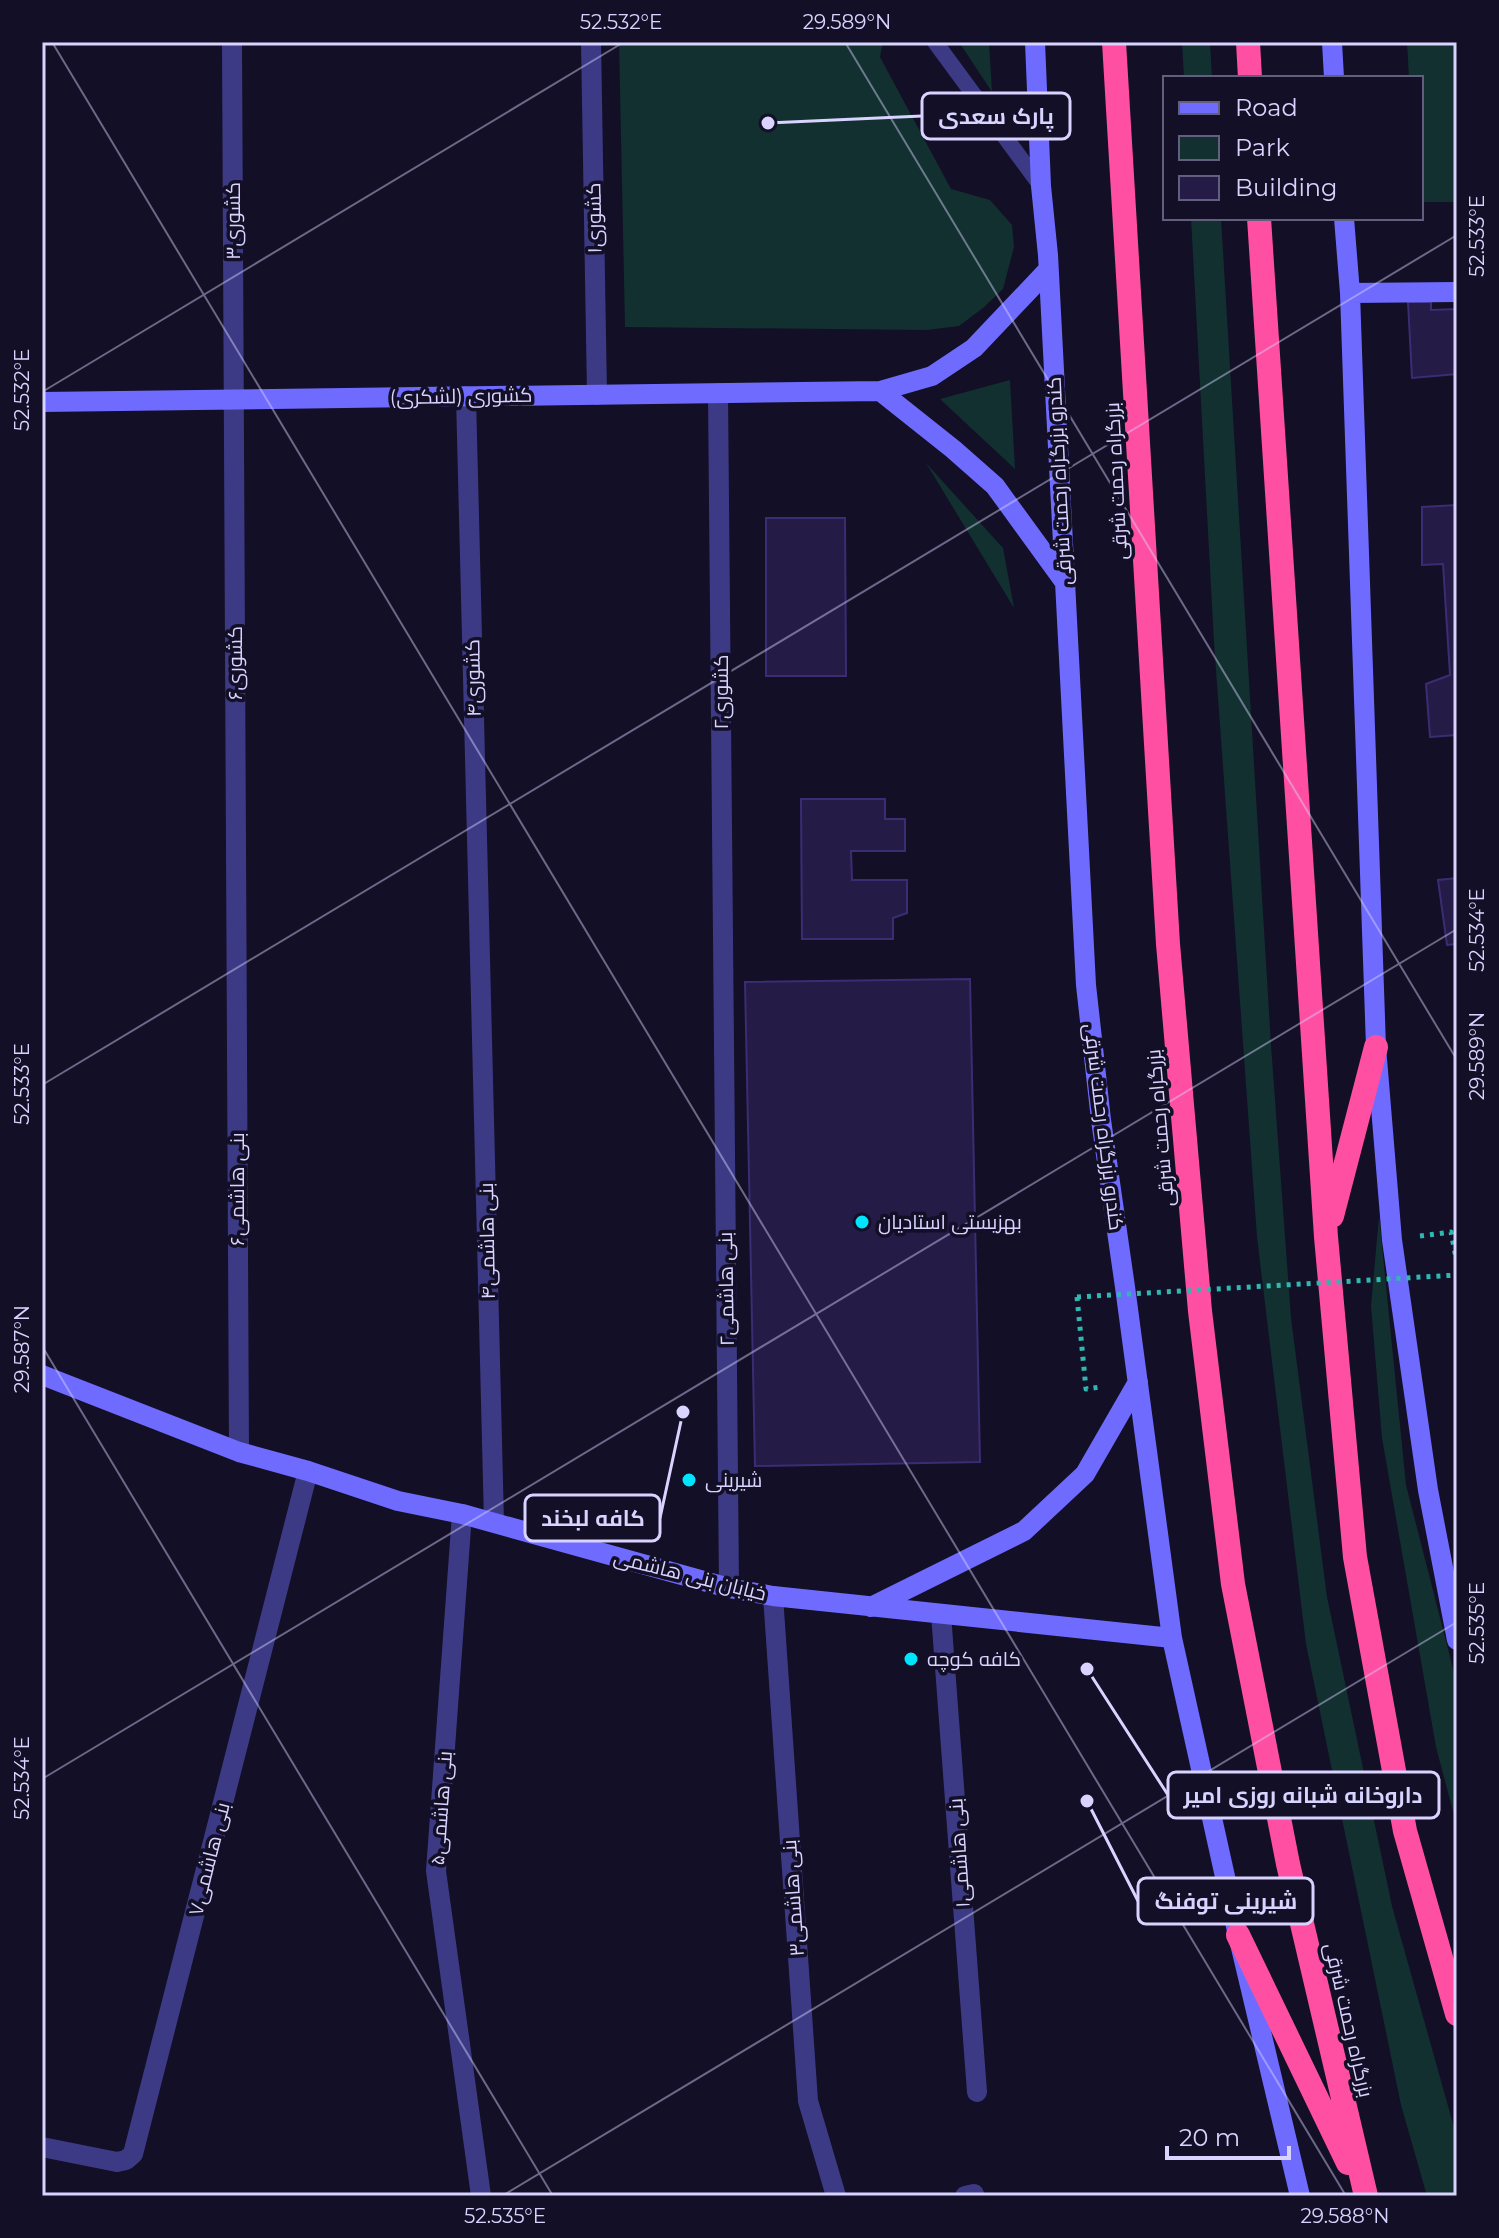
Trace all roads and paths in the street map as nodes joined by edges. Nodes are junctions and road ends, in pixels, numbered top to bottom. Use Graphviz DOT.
graph roads {
  1 [pos="232,42"];
  2 [pos="591,42"];
  3 [pos="935,42"];
  4 [pos="1035,42"];
  5 [pos="1114,42"];
  6 [pos="1248,42"];
  7 [pos="1332,42"];
  8 [pos="1250,76"];
  9 [pos="1334,76"];
  10 [pos="1041,186"];
  11 [pos="1259,220"];
  12 [pos="1344,220"];
  13 [pos="1048,270"];
  14 [pos="1457,292"];
  15 [pos="1350,293"];
  16 [pos="880,391"];
  17 [pos="718,393"];
  18 [pos="597,395"];
  19 [pos="466,396"];
  20 [pos="233,399"];
  21 [pos="42,402"];
  22 [pos="1064,581"];
  23 [pos="236,926"];
  24 [pos="480,959"];
  25 [pos="724,991"];
  26 [pos="1376,1047"];
  27 [pos="1451,1232"];
  28 [pos="1326,1237"];
  29 [pos="1457,1263"];
  30 [pos="1457,1275"];
  31 [pos="42,1375"];
  32 [pos="1138,1382"];
  33 [pos="1086,1389"];
  34 [pos="239,1452"];
  35 [pos="308,1471"];
  36 [pos="462,1514"];
  37 [pos="494,1522"];
  38 [pos="729,1588"];
  39 [pos="773,1596"];
  40 [pos="871,1607"];
  41 [pos="941,1614"];
  42 [pos="1172,1638"];
  43 [pos="1457,1640"];
  44 [pos="1238,1935"];
  45 [pos="1457,2014"];
  46 [pos="977,2092"];
  47 [pos="42,2147"];
  48 [pos="481,2196"];
  49 [pos="836,2196"];
  50 [pos="1300,2196"];
  51 [pos="1365,2196"];
  1 -- 20 [label="street, ۳کشوری"];
  2 -- 18 [label="street, ۱کشوری"];
  3 -- 10 [label="lane"];
  4 -- 10 [label="main road, کندرو بزرگراه رحمت شرقی"];
  5 -- 51 [label="highway, بزرگراه رحمت شرقی"];
  6 -- 8 [label="highway"];
  7 -- 9 [label="main road"];
  10 -- 13 [label="main road, کندرو بزرگراه رحمت شرقی"];
  11 -- 28 [label="highway"];
  12 -- 15 [label="main road"];
  13 -- 16 [label="main road, کشوری (لشکری)"];
  13 -- 22 [label="main road, کندرو بزرگراه رحمت شرقی"];
  14 -- 15 [label="main road"];
  15 -- 26 [label="main road"];
  16 -- 17 [label="main road, کشوری (لشکری)"];
  16 -- 22 [label="main road"];
  17 -- 18 [label="main road, کشوری (لشکری)"];
  17 -- 25 [label="street, کشوری۲"];
  18 -- 19 [label="main road, کشوری (لشکری)"];
  19 -- 20 [label="main road, کشوری (لشکری)"];
  19 -- 24 [label="street, کشوری۴"];
  20 -- 21 [label="main road, کشوری (لشکری)"];
  20 -- 23 [label="street, کشوری۶"];
  22 -- 32 [label="main road, کندرو بزرگراه رحمت شرقی"];
  23 -- 34 [label="street, ۶بنی هاشمی"];
  24 -- 37 [label="street, ۴بنی هاشمی"];
  25 -- 38 [label="street, ۲بنی هاشمی"];
  26 -- 28 [label="highway"];
  26 -- 43 [label="main road"];
  27 -- 29 [label="path"];
  28 -- 45 [label="highway"];
  30 -- 33 [label="path, bridge"];
  31 -- 34 [label="main road, خیابان بنی هاشمی"];
  32 -- 40 [label="main road"];
  32 -- 42 [label="main road, کندرو بزرگراه رحمت شرقی"];
  34 -- 35 [label="main road, خیابان بنی هاشمی"];
  35 -- 36 [label="main road, خیابان بنی هاشمی"];
  35 -- 47 [label="street, بنی هاشمی۷"];
  36 -- 37 [label="main road, خیابان بنی هاشمی"];
  36 -- 48 [label="street, بنی هاشمی۵"];
  37 -- 38 [label="main road, خیابان بنی هاشمی"];
  38 -- 39 [label="main road, خیابان بنی هاشمی"];
  39 -- 40 [label="main road, خیابان بنی هاشمی"];
  39 -- 49 [label="street, بنی هاشمی۳"];
  40 -- 41 [label="main road, خیابان بنی هاشمی"];
  41 -- 42 [label="main road, خیابان بنی هاشمی"];
  41 -- 46 [label="street, بنی هاشمی۱"];
  42 -- 44 [label="main road, کندرو بزرگراه رحمت شرقی"];
  44 -- 50 [label="main road, کندرو بزرگراه رحمت شرقی"];
  44 -- 51 [label="highway"];
}
